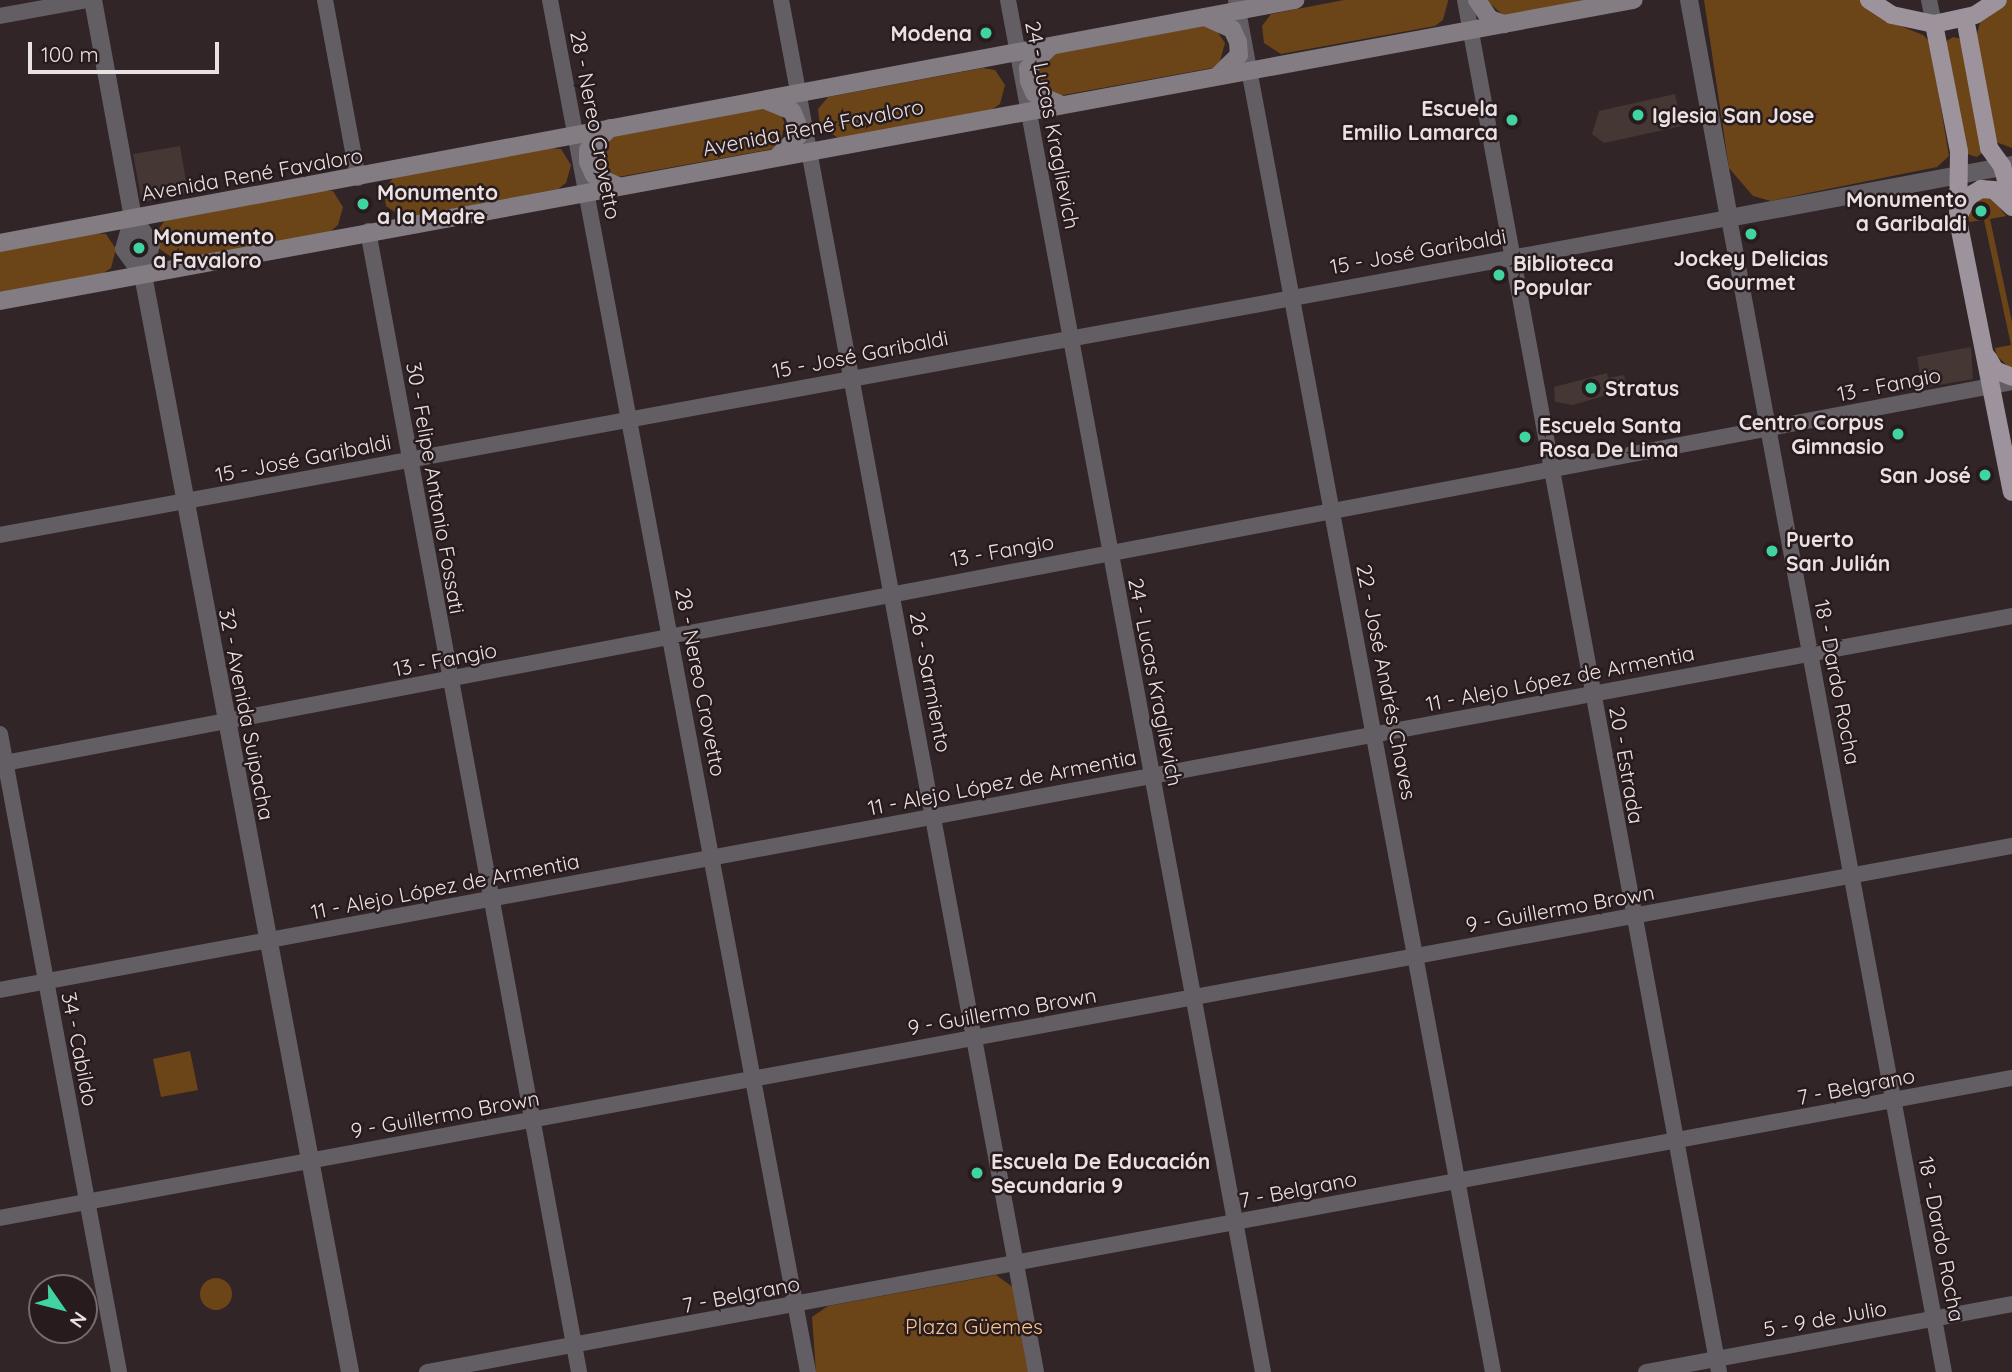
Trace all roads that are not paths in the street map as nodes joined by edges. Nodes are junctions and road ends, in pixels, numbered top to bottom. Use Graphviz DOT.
graph roads {
  1 [pos="88,0"];
  2 [pos="93,0"];
  3 [pos="325,0"];
  4 [pos="550,0"];
  5 [pos="781,0"];
  6 [pos="1008,0"];
  7 [pos="1295,0"];
  8 [pos="1465,0"];
  9 [pos="1477,0"];
  10 [pos="1634,0"];
  11 [pos="1689,0"];
  12 [pos="1869,0"];
  13 [pos="1929,0"];
  14 [pos="1998,0"];
  15 [pos="1237,5"];
  16 [pos="0,16"];
  17 [pos="1205,17"];
  18 [pos="1965,18"];
  19 [pos="1504,24"];
  20 [pos="1934,24"];
  21 [pos="1472,29"];
  22 [pos="1052,46"];
  23 [pos="1018,52"];
  24 [pos="1250,69"];
  25 [pos="1218,75"];
  26 [pos="798,93"];
  27 [pos="764,100"];
  28 [pos="1060,104"];
  29 [pos="1028,110"];
  30 [pos="610,128"];
  31 [pos="576,135"];
  32 [pos="810,150"];
  33 [pos="776,157"];
  34 [pos="2007,166"];
  35 [pos="358,178"];
  36 [pos="1955,179"];
  37 [pos="618,186"];
  38 [pos="588,192"];
  39 [pos="2012,204"];
  40 [pos="133,218"];
  41 [pos="1729,218"];
  42 [pos="1958,220"];
  43 [pos="368,230"];
  44 [pos="0,243"];
  45 [pos="1511,255"];
  46 [pos="143,275"];
  47 [pos="1293,295"];
  48 [pos="0,301"];
  49 [pos="1071,337"];
  50 [pos="1986,355"];
  51 [pos="853,377"];
  52 [pos="2012,379"];
  53 [pos="1992,386"];
  54 [pos="630,418"];
  55 [pos="1768,429"];
  56 [pos="409,459"];
  57 [pos="1551,469"];
  58 [pos="2012,492"];
  59 [pos="184,501"];
  60 [pos="1333,508"];
  61 [pos="0,535"];
  62 [pos="1111,552"];
  63 [pos="893,591"];
  64 [pos="2012,615"];
  65 [pos="671,633"];
  66 [pos="1810,653"];
  67 [pos="450,680"];
  68 [pos="1593,694"];
  69 [pos="225,722"];
  70 [pos="0,734"];
  71 [pos="1375,734"];
  72 [pos="3,764"];
  73 [pos="1152,775"];
  74 [pos="935,816"];
  75 [pos="2012,846"];
  76 [pos="712,857"];
  77 [pos="1851,876"];
  78 [pos="491,899"];
  79 [pos="1634,916"];
  80 [pos="267,940"];
  81 [pos="1416,956"];
  82 [pos="46,981"];
  83 [pos="0,990"];
  84 [pos="1194,997"];
  85 [pos="976,1037"];
  86 [pos="2012,1078"];
  87 [pos="754,1079"];
  88 [pos="1893,1100"];
  89 [pos="531,1120"];
  90 [pos="1676,1141"];
  91 [pos="309,1161"];
  92 [pos="1455,1179"];
  93 [pos="87,1202"];
  94 [pos="0,1218"];
  95 [pos="1236,1223"];
  96 [pos="1018,1264"];
  97 [pos="2012,1304"];
  98 [pos="796,1305"];
  99 [pos="1934,1319"];
  100 [pos="574,1347"];
  101 [pos="1718,1366"];
  102 [pos="119,1372"];
  103 [pos="344,1372"];
  104 [pos="350,1372"];
  105 [pos="426,1372"];
  106 [pos="579,1372"];
  107 [pos="808,1372"];
  108 [pos="1036,1372"];
  109 [pos="1264,1372"];
  110 [pos="1493,1372"];
  111 [pos="1646,1372"];
  112 [pos="1944,1372"];
  1 -- 16 [label="street"];
  2 -- 40 [label="street, 32 - Avenida Suipacha"];
  3 -- 35 [label="street"];
  4 -- 31 [label="street, 28 - Nereo Crovetto"];
  5 -- 26 [label="street, 26 - Sarmiento"];
  6 -- 23 [label="street, 24 - Lucas Kraglievich"];
  7 -- 15 [label="main road, Avenida René Favaloro"];
  8 -- 21 [label="street, 20 - Estrada"];
  9 -- 19 [label="main road"];
  10 -- 19 [label="main road, Avenida René Favaloro"];
  11 -- 41 [label="street, 18 - Dardo Rocha"];
  12 -- 20 [label="main road"];
  13 -- 20 [label="street"];
  14 -- 18 [label="main road"];
  15 -- 17 [label="main road, Avenida René Favaloro"];
  15 -- 24 [label="street, 22 - José Andrés Chaves"];
  17 -- 22 [label="main road, Avenida René Favaloro"];
  17 -- 25 [label="main road"];
  18 -- 20 [label="main road"];
  18 -- 34 [label="main road"];
  19 -- 21 [label="main road, Avenida René Favaloro"];
  20 -- 36 [label="main road"];
  21 -- 24 [label="main road, Avenida René Favaloro"];
  21 -- 45 [label="street, 20 - Estrada"];
  22 -- 23 [label="main road, Avenida René Favaloro"];
  22 -- 28 [label="main road"];
  23 -- 26 [label="main road, Avenida René Favaloro"];
  23 -- 29 [label="street, 24 - Lucas Kraglievich"];
  24 -- 25 [label="main road, Avenida René Favaloro"];
  24 -- 47 [label="street, 22 - José Andrés Chaves"];
  25 -- 28 [label="main road, Avenida René Favaloro"];
  26 -- 27 [label="main road, Avenida René Favaloro"];
  26 -- 32 [label="street, 26 - Sarmiento"];
  27 -- 30 [label="main road, Avenida René Favaloro"];
  27 -- 33 [label="main road"];
  28 -- 29 [label="main road, Avenida René Favaloro"];
  29 -- 32 [label="main road, Avenida René Favaloro"];
  29 -- 49 [label="street, 24 - Lucas Kraglievich"];
  30 -- 31 [label="main road, Avenida René Favaloro"];
  30 -- 37 [label="main road"];
  31 -- 35 [label="main road, Avenida René Favaloro"];
  31 -- 38 [label="street, 28 - Nereo Crovetto"];
  32 -- 33 [label="main road, Avenida René Favaloro"];
  32 -- 51 [label="street, 26 - Sarmiento"];
  33 -- 37 [label="main road, Avenida René Favaloro"];
  34 -- 36 [label="street"];
  34 -- 39 [label="main road"];
  35 -- 40 [label="main road, Avenida René Favaloro"];
  36 -- 41 [label="street"];
  36 -- 42 [label="main road"];
  37 -- 38 [label="main road, Avenida René Favaloro"];
  38 -- 43 [label="main road, Avenida René Favaloro"];
  38 -- 54 [label="street, 28 - Nereo Crovetto"];
  39 -- 42 [label="main road"];
  40 -- 44 [label="main road, Avenida René Favaloro"];
  40 -- 46 [label="street, 32 - Avenida Suipacha"];
  40 -- 46 [label="street, 32 - Avenida Suipacha"];
  41 -- 45 [label="street, 15 - José Garibaldi"];
  41 -- 55 [label="street, 18 - Dardo Rocha"];
  42 -- 50 [label="main road"];
  43 -- 46 [label="main road, Avenida René Favaloro"];
  43 -- 56 [label="street, 30 - Felipe Antonio Fossati"];
  45 -- 47 [label="street, 15 - José Garibaldi"];
  45 -- 57 [label="street, 20 - Estrada"];
  46 -- 48 [label="main road, Avenida René Favaloro"];
  46 -- 59 [label="street, 32 - Avenida Suipacha"];
  47 -- 49 [label="street, 15 - José Garibaldi"];
  47 -- 60 [label="street, 22 - José Andrés Chaves"];
  49 -- 51 [label="street, 15 - José Garibaldi"];
  49 -- 62 [label="street, 24 - Lucas Kraglievich"];
  50 -- 52 [label="main road"];
  50 -- 53 [label="main road"];
  51 -- 54 [label="street, 15 - José Garibaldi"];
  51 -- 63 [label="street, 26 - Sarmiento"];
  52 -- 53 [label="street, 13 - Fangio"];
  53 -- 55 [label="street, 13 - Fangio"];
  53 -- 58 [label="main road"];
  54 -- 56 [label="street, 15 - José Garibaldi"];
  54 -- 65 [label="street, 28 - Nereo Crovetto"];
  55 -- 57 [label="street, 13 - Fangio"];
  55 -- 66 [label="street, 18 - Dardo Rocha"];
  56 -- 59 [label="street, 15 - José Garibaldi"];
  56 -- 67 [label="street, 30 - Felipe Antonio Fossati"];
  57 -- 60 [label="street, 13 - Fangio"];
  57 -- 68 [label="street, 20 - Estrada"];
  59 -- 61 [label="street, 15 - José Garibaldi"];
  59 -- 69 [label="street, 32 - Avenida Suipacha"];
  60 -- 62 [label="street, 13 - Fangio"];
  60 -- 71 [label="street, 22 - José Andrés Chaves"];
  62 -- 63 [label="street, 13 - Fangio"];
  62 -- 73 [label="street, 24 - Lucas Kraglievich"];
  63 -- 65 [label="street, 13 - Fangio"];
  63 -- 74 [label="street, 26 - Sarmiento"];
  64 -- 66 [label="street, 11 - Alejo López de Armentia"];
  65 -- 67 [label="street, 13 - Fangio"];
  65 -- 76 [label="street, 28 - Nereo Crovetto"];
  66 -- 68 [label="street, 11 - Alejo López de Armentia"];
  66 -- 77 [label="street, 18 - Dardo Rocha"];
  67 -- 69 [label="street, 13 - Fangio"];
  67 -- 78 [label="street, 30 - Felipe Antonio Fossati"];
  68 -- 71 [label="street, 11 - Alejo López de Armentia"];
  68 -- 79 [label="street, 20 - Estrada"];
  69 -- 72 [label="street, 13 - Fangio"];
  69 -- 80 [label="street, 32 - Avenida Suipacha"];
  70 -- 72 [label="street, 34 - Cabildo"];
  71 -- 73 [label="street, 11 - Alejo López de Armentia"];
  71 -- 81 [label="street, 22 - José Andrés Chaves"];
  72 -- 82 [label="street, 34 - Cabildo"];
  73 -- 74 [label="street, 11 - Alejo López de Armentia"];
  73 -- 84 [label="street, 24 - Lucas Kraglievich"];
  74 -- 76 [label="street, 11 - Alejo López de Armentia"];
  74 -- 85 [label="street, 26 - Sarmiento"];
  75 -- 77 [label="street, 9 - Guillermo Brown"];
  76 -- 78 [label="street, 11 - Alejo López de Armentia"];
  76 -- 87 [label="street, 28 - Nereo Crovetto"];
  77 -- 79 [label="street, 9 - Guillermo Brown"];
  77 -- 88 [label="street, 18 - Dardo Rocha"];
  78 -- 80 [label="street, 11 - Alejo López de Armentia"];
  78 -- 89 [label="street, 30 - Felipe Antonio Fossati"];
  79 -- 81 [label="street, 9 - Guillermo Brown"];
  79 -- 90 [label="street, 20 - Estrada"];
  80 -- 82 [label="street, 11 - Alejo López de Armentia"];
  80 -- 91 [label="street, 32 - Avenida Suipacha"];
  81 -- 84 [label="street, 9 - Guillermo Brown"];
  81 -- 92 [label="street, 22 - José Andrés Chaves"];
  82 -- 83 [label="street, 11 - Alejo López de Armentia"];
  82 -- 93 [label="street, 34 - Cabildo"];
  84 -- 85 [label="street, 9 - Guillermo Brown"];
  84 -- 95 [label="street, 24 - Lucas Kraglievich"];
  85 -- 87 [label="street, 9 - Guillermo Brown"];
  85 -- 96 [label="street, 26 - Sarmiento"];
  86 -- 88 [label="street, 7 - Belgrano"];
  87 -- 89 [label="street, 9 - Guillermo Brown"];
  87 -- 98 [label="street, 28 - Nereo Crovetto"];
  88 -- 90 [label="street, 7 - Belgrano"];
  88 -- 99 [label="street, 18 - Dardo Rocha"];
  89 -- 91 [label="street, 9 - Guillermo Brown"];
  89 -- 100 [label="street, 30 - Felipe Antonio Fossati"];
  90 -- 92 [label="street, 7 - Belgrano"];
  90 -- 101 [label="street, 20 - Estrada"];
  91 -- 93 [label="street, 9 - Guillermo Brown"];
  91 -- 103 [label="street, 32 - Avenida Suipacha"];
  91 -- 104 [label="street, 32 - Avenida Suipacha"];
  92 -- 95 [label="street, 7 - Belgrano"];
  92 -- 110 [label="street, 22 - José Andrés Chaves"];
  93 -- 94 [label="street, 9 - Guillermo Brown"];
  93 -- 102 [label="street, 34 - Cabildo"];
  95 -- 96 [label="street, 7 - Belgrano"];
  95 -- 109 [label="street, 24 - Lucas Kraglievich"];
  96 -- 98 [label="street, 7 - Belgrano"];
  96 -- 108 [label="street, 26 - Sarmiento"];
  97 -- 99 [label="street, 5 - 9 de Julio"];
  98 -- 100 [label="street, 7 - Belgrano"];
  98 -- 107 [label="street, 28 - Nereo Crovetto"];
  99 -- 101 [label="street, 5 - 9 de Julio"];
  99 -- 112 [label="street, 18 - Dardo Rocha"];
  100 -- 105 [label="street, 7 - Belgrano"];
  100 -- 106 [label="street, 30 - Felipe Antonio Fossati"];
  101 -- 111 [label="street, 5 - 9 de Julio"];
}
